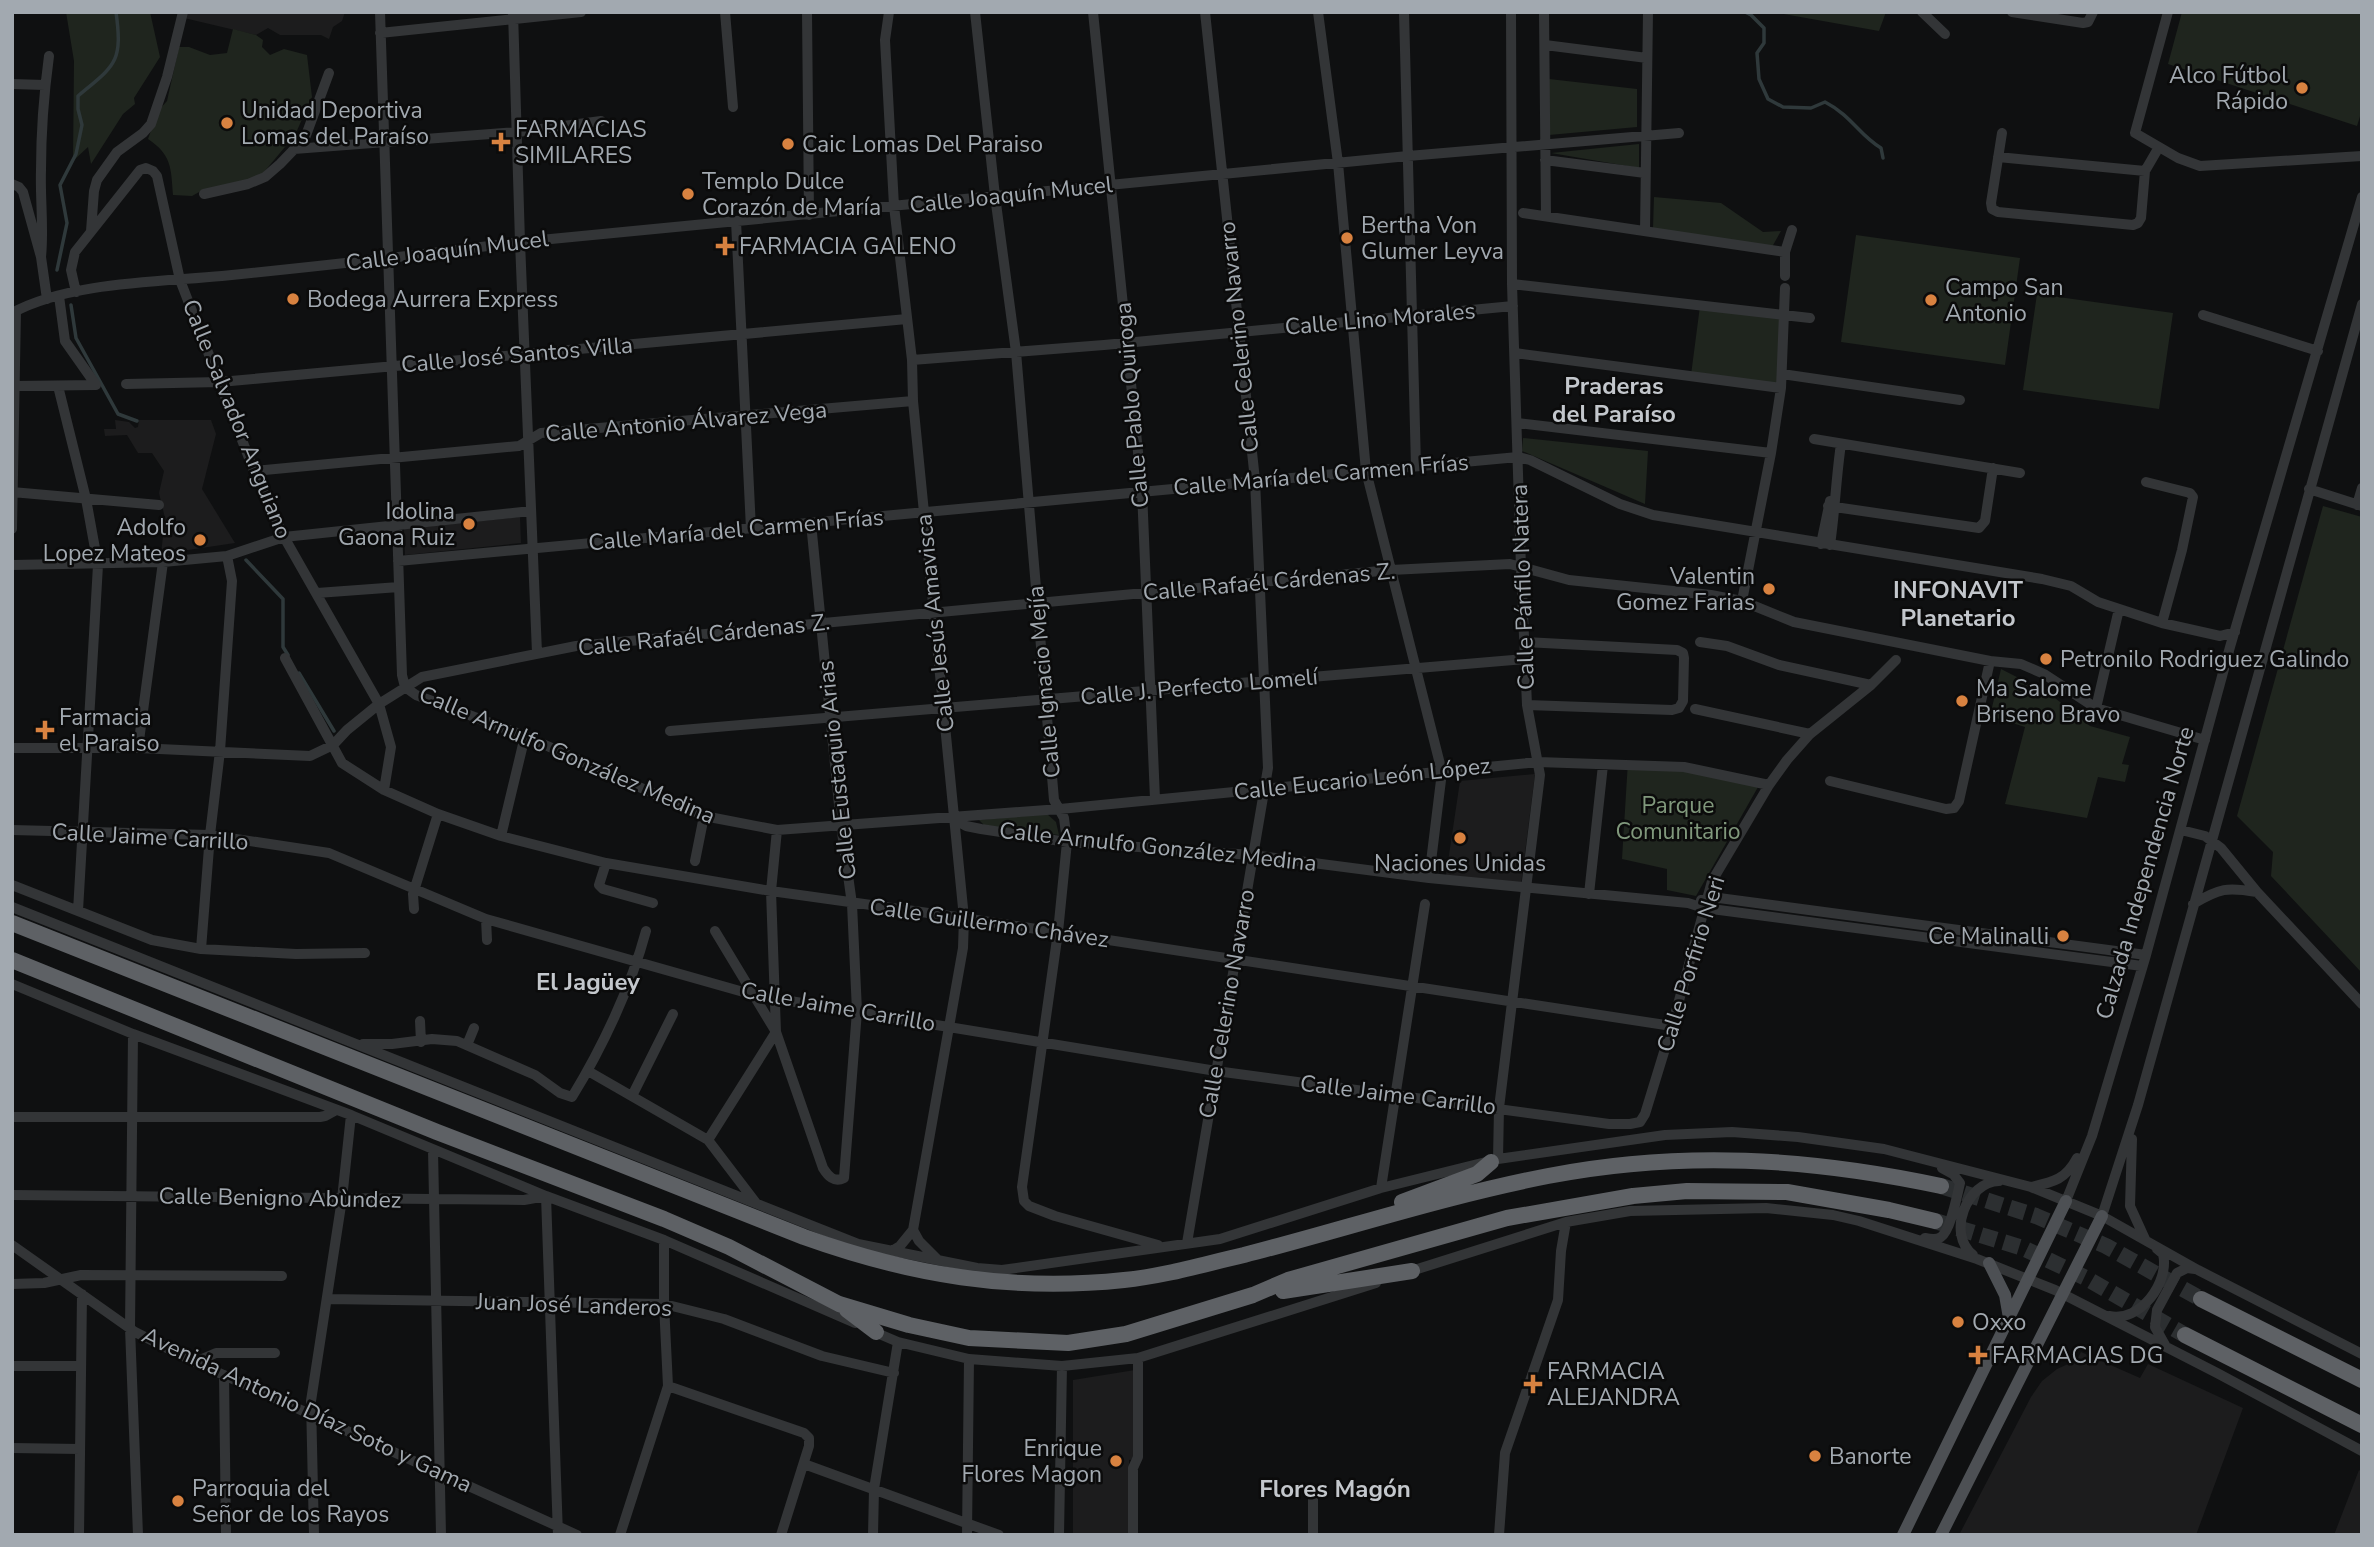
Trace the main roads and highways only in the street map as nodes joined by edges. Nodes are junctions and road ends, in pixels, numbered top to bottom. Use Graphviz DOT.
graph roads {
  1 [pos="12,923"];
  2 [pos="12,960"];
  3 [pos="1494,1160"];
  4 [pos="1941,1186"];
  5 [pos="2066,1201"];
  6 [pos="2102,1216"];
  7 [pos="1935,1221"];
  8 [pos="1341,1229"];
  9 [pos="1983,1261"];
  10 [pos="1412,1271"];
  11 [pos="1253,1295"];
  12 [pos="797,1297"];
  13 [pos="2201,1298"];
  14 [pos="832,1301"];
  15 [pos="2009,1319"];
  16 [pos="876,1332"];
  17 [pos="2185,1335"];
  18 [pos="2362,1380"];
  19 [pos="2362,1425"];
  20 [pos="1903,1535"];
  21 [pos="1941,1535"];
  1 -- 8 [label="highway"];
  2 -- 14 [label="highway"];
  3 -- 8 [label="highway"];
  4 -- 8 [label="highway"];
  5 -- 15 [label="main road, Calzada Independencia Norte"];
  6 -- 21 [label="main road"];
  7 -- 11 [label="highway"];
  9 -- 15 [label="main road"];
  10 -- 11 [label="highway"];
  11 -- 14 [label="highway"];
  12 -- 14 [label="highway"];
  13 -- 18 [label="highway"];
  14 -- 16 [label="highway"];
  15 -- 20 [label="main road, Calzada Independencia Norte"];
  17 -- 19 [label="highway"];
}
